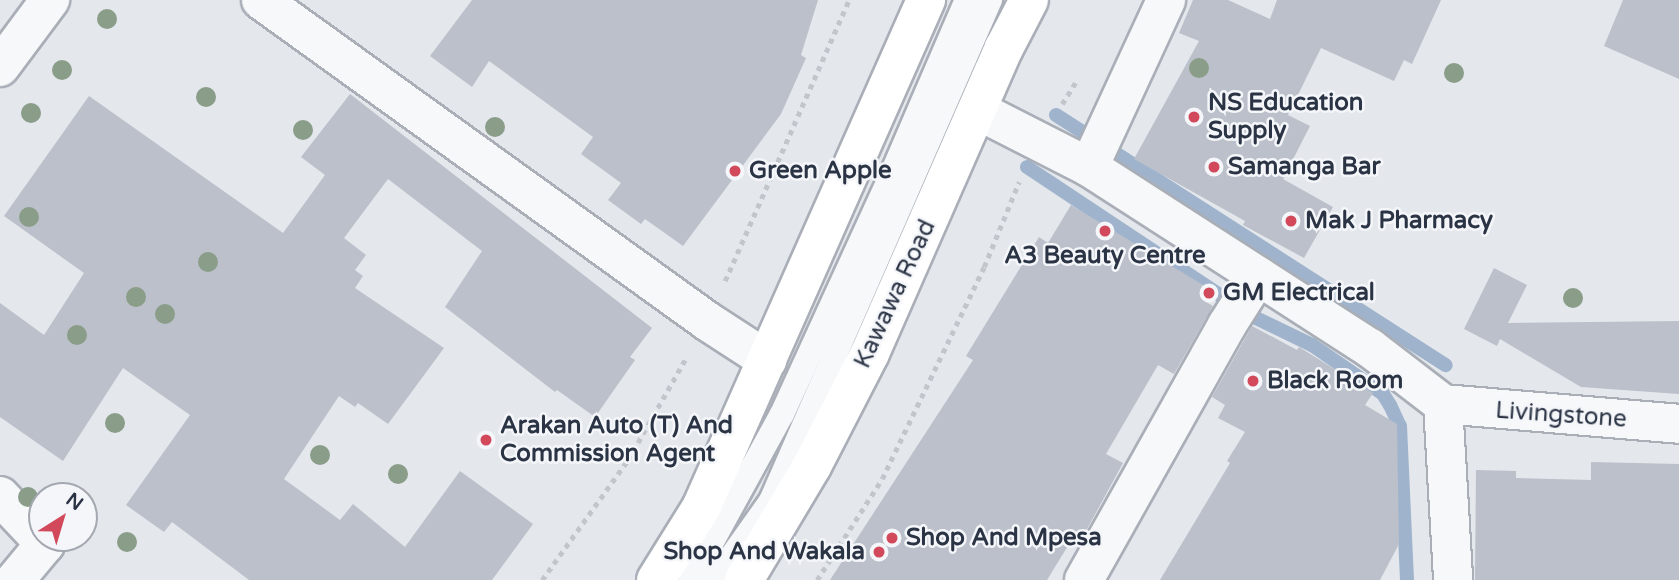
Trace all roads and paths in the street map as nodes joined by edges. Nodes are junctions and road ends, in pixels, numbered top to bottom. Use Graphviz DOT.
graph roads {
  1 [pos="50,0"];
  2 [pos="261,0"];
  3 [pos="926,0"];
  4 [pos="967,0"];
  5 [pos="990,0"];
  6 [pos="1029,0"];
  7 [pos="1166,0"];
  8 [pos="0,67"];
  9 [pos="1082,72"];
  10 [pos="977,110"];
  11 [pos="1040,142"];
  12 [pos="1089,167"];
  13 [pos="1258,276"];
  14 [pos="767,360"];
  15 [pos="1443,404"];
  16 [pos="1679,424"];
  17 [pos="0,496"];
  18 [pos="15,580"];
  19 [pos="656,580"];
  20 [pos="691,580"];
  21 [pos="715,580"];
  22 [pos="744,580"];
  23 [pos="817,580"];
  24 [pos="1084,580"];
  25 [pos="1453,580"];
  1 -- 8 [label="street"];
  2 -- 14 [label="street"];
  3 -- 14 [label="main road"];
  4 -- 20 [label="lane"];
  5 -- 21 [label="lane, Kawawa Road"];
  6 -- 10 [label="main road, Kawawa Road"];
  7 -- 12 [label="street"];
  9 -- 11 [label="path"];
  10 -- 11 [label="street"];
  10 -- 22 [label="main road, Kawawa Road"];
  11 -- 12 [label="street"];
  11 -- 23 [label="path"];
  12 -- 13 [label="street"];
  13 -- 15 [label="street"];
  13 -- 24 [label="street"];
  14 -- 19 [label="main road"];
  15 -- 16 [label="street, Livingstone"];
  15 -- 25 [label="street"];
  17 -- 18 [label="street"];
}
